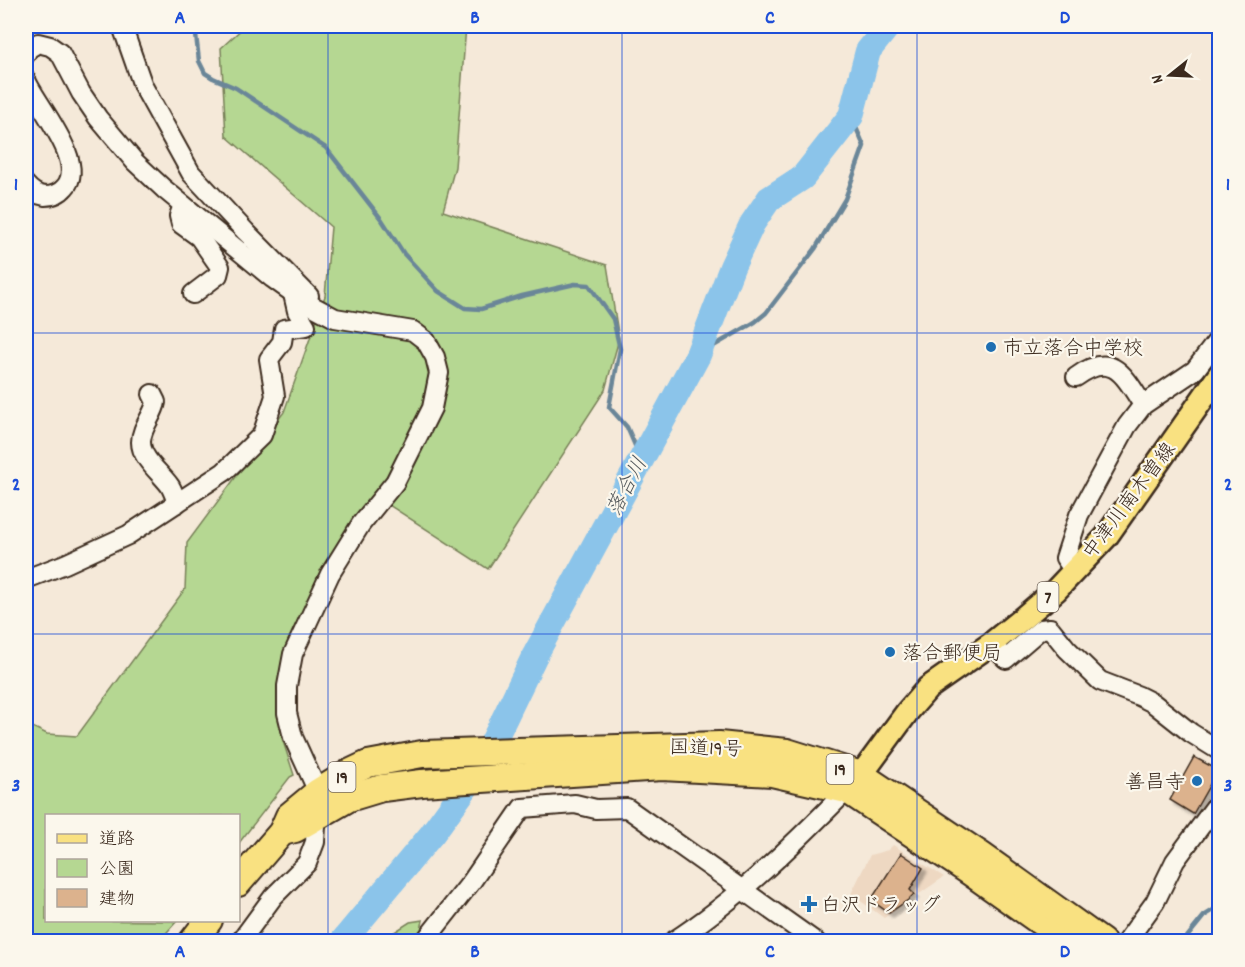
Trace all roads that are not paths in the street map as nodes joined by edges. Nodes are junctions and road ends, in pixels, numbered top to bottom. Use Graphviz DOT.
graph roads {
  1 [pos="122,26"];
  2 [pos="26,54"];
  3 [pos="26,80"];
  4 [pos="26,185"];
  5 [pos="183,205"];
  6 [pos="193,294"];
  7 [pos="300,298"];
  8 [pos="1220,337"];
  9 [pos="1220,374"];
  10 [pos="1076,376"];
  11 [pos="152,394"];
  12 [pos="1143,405"];
  13 [pos="177,503"];
  14 [pos="1074,571"];
  15 [pos="26,579"];
  16 [pos="991,644"];
  17 [pos="1220,751"];
  18 [pos="854,783"];
  19 [pos="318,792"];
  20 [pos="1220,800"];
  21 [pos="317,817"];
  22 [pos="282,832"];
  23 [pos="240,881"];
  24 [pos="742,890"];
  25 [pos="208,922"];
  26 [pos="192,942"];
  27 [pos="240,942"];
  28 [pos="424,942"];
  29 [pos="672,942"];
  30 [pos="816,942"];
  31 [pos="1069,942"];
  32 [pos="1102,942"];
  33 [pos="1126,942"];
  1 -- 7 [label="street"];
  2 -- 5 [label="street"];
  3 -- 4 [label="street"];
  5 -- 6 [label="street"];
  5 -- 7 [label="street"];
  7 -- 13 [label="street"];
  7 -- 19 [label="street"];
  8 -- 12 [label="street"];
  9 -- 14 [label="main road, 中津川南木曽線 / 7"];
  10 -- 12 [label="street"];
  11 -- 13 [label="street"];
  12 -- 14 [label="street"];
  13 -- 15 [label="street"];
  14 -- 16 [label="main road, 中津川南木曽線 / 7"];
  16 -- 17 [label="street"];
  16 -- 18 [label="main road, 中津川南木曽線 / 7"];
  18 -- 19 [label="highway, 国道19号 / 19"];
  18 -- 21 [label="highway, 国道19号 / 19"];
  18 -- 24 [label="street"];
  18 -- 31 [label="highway, 国道19号 / 19"];
  18 -- 32 [label="highway, 国道19号 / 19"];
  19 -- 21 [label="street"];
  19 -- 22 [label="highway, 国道19号 / 19"];
  20 -- 33 [label="street"];
  21 -- 22 [label="highway, 国道19号 / 19"];
  21 -- 27 [label="street"];
  22 -- 23 [label="highway, 国道19号 / 19"];
  24 -- 28 [label="street"];
  24 -- 29 [label="street"];
  24 -- 30 [label="street"];
  25 -- 26 [label="highway"];
}
